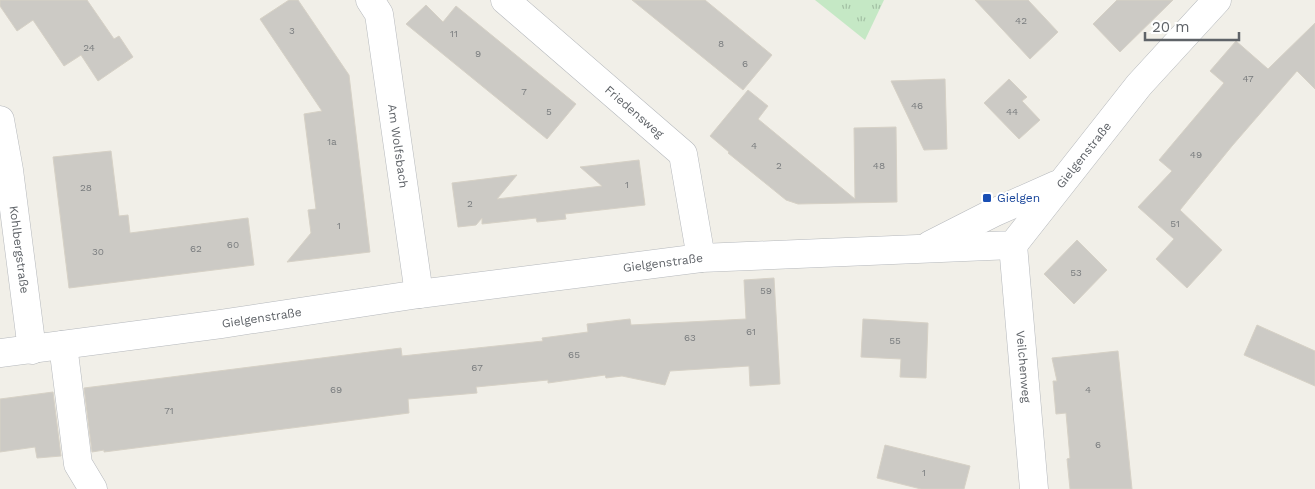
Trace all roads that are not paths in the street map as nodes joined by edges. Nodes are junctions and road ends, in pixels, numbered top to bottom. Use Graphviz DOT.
graph roads {
  1 [pos="370,0"];
  2 [pos="505,0"];
  3 [pos="1217,0"];
  4 [pos="0,120"];
  5 [pos="1060,184"];
  6 [pos="1013,245"];
  7 [pos="920,250"];
  8 [pos="701,258"];
  9 [pos="419,294"];
  10 [pos="63,345"];
  11 [pos="32,350"];
  12 [pos="0,353"];
  13 [pos="93,489"];
  14 [pos="1034,489"];
  1 -- 9 [label="street, Am Wolfsbach"];
  2 -- 8 [label="street, Friedensweg"];
  3 -- 5 [label="street, Gielgenstraße"];
  4 -- 11 [label="street, Kohlbergstraße"];
  5 -- 6 [label="street, Gielgenstraße"];
  5 -- 7 [label="street"];
  6 -- 7 [label="street, Gielgenstraße"];
  6 -- 14 [label="street, Veilchenweg"];
  7 -- 8 [label="street, Gielgenstraße"];
  8 -- 9 [label="street, Gielgenstraße"];
  9 -- 10 [label="street, Gielgenstraße"];
  10 -- 11 [label="street, Gielgenstraße"];
  10 -- 13 [label="street"];
  11 -- 12 [label="street, Gielgenstraße"];
}
